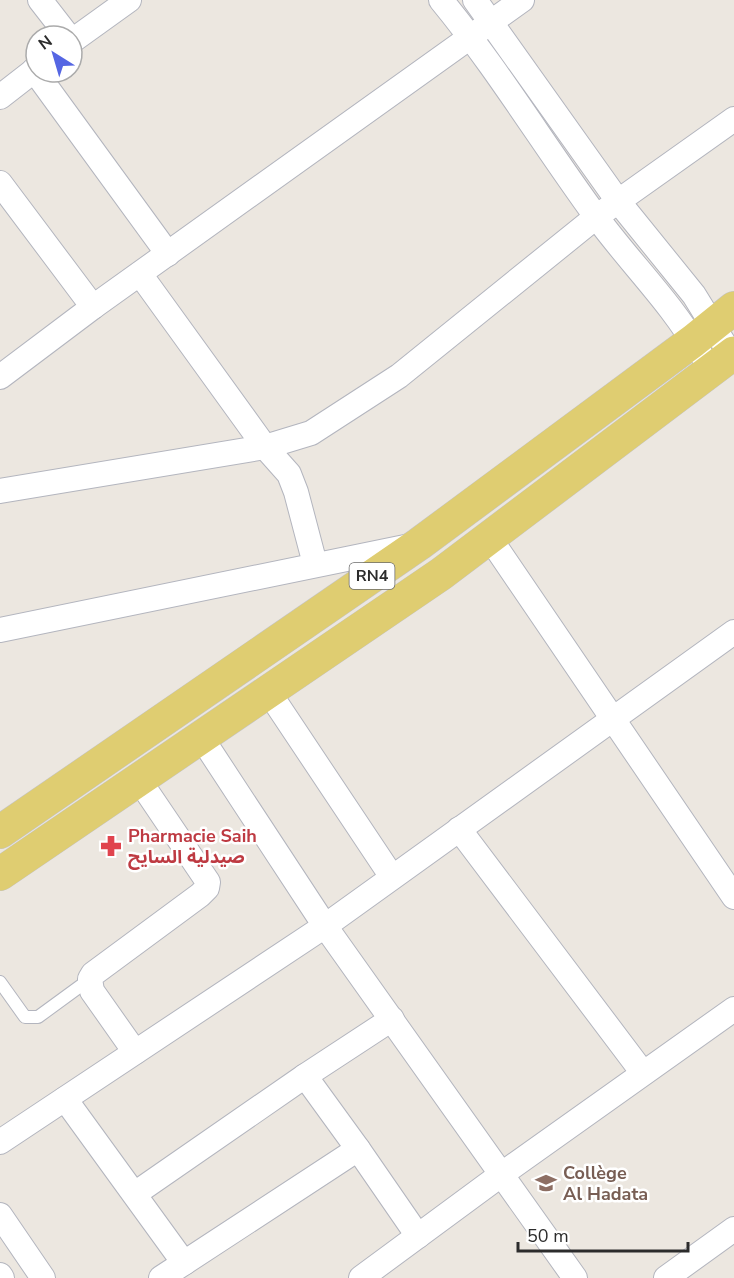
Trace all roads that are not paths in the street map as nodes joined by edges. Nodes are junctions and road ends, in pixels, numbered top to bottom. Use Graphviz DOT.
graph roads {
  1 [pos="40,0"];
  2 [pos="129,0"];
  3 [pos="441,0"];
  4 [pos="475,0"];
  5 [pos="522,0"];
  6 [pos="492,21"];
  7 [pos="59,24"];
  8 [pos="84,32"];
  9 [pos="470,36"];
  10 [pos="24,78"];
  11 [pos="45,84"];
  12 [pos="0,97"];
  13 [pos="734,118"];
  14 [pos="0,183"];
  15 [pos="618,201"];
  16 [pos="596,217"];
  17 [pos="168,254"];
  18 [pos="140,274"];
  19 [pos="93,307"];
  20 [pos="714,324"];
  21 [pos="725,360"];
  22 [pos="0,378"];
  23 [pos="266,447"];
  24 [pos="0,491"];
  25 [pos="489,537"];
  26 [pos="419,544"];
  27 [pos="315,564"];
  28 [pos="0,630"];
  29 [pos="734,632"];
  30 [pos="268,691"];
  31 [pos="615,719"];
  32 [pos="201,737"];
  33 [pos="139,780"];
  34 [pos="459,830"];
  35 [pos="0,832"];
  36 [pos="0,874"];
  37 [pos="392,877"];
  38 [pos="734,897"];
  39 [pos="325,926"];
  40 [pos="90,979"];
  41 [pos="0,982"];
  42 [pos="734,1009"];
  43 [pos="392,1019"];
  44 [pos="135,1052"];
  45 [pos="643,1073"];
  46 [pos="305,1076"];
  47 [pos="65,1099"];
  48 [pos="0,1142"];
  49 [pos="358,1149"];
  50 [pos="502,1173"];
  51 [pos="136,1193"];
  52 [pos="0,1215"];
  53 [pos="734,1229"];
  54 [pos="418,1236"];
  55 [pos="184,1263"];
  56 [pos="564,1274"];
  57 [pos="43,1278"];
  58 [pos="161,1278"];
  59 [pos="361,1278"];
  60 [pos="666,1278"];
  1 -- 7 [label="street"];
  2 -- 8 [label="street"];
  3 -- 9 [label="street"];
  4 -- 6 [label="street"];
  5 -- 6 [label="street"];
  6 -- 9 [label="street"];
  6 -- 15 [label="street"];
  9 -- 16 [label="street"];
  9 -- 17 [label="street"];
  10 -- 12 [label="street"];
  11 -- 17 [label="street"];
  13 -- 15 [label="street"];
  14 -- 19 [label="street"];
  15 -- 16 [label="street"];
  15 -- 20 [label="street"];
  16 -- 20 [label="street"];
  16 -- 23 [label="street"];
  17 -- 18 [label="street"];
  18 -- 19 [label="street"];
  18 -- 23 [label="street"];
  19 -- 22 [label="street"];
  20 -- 21 [label="street"];
  20 -- 26 [label="main road, RN4"];
  21 -- 25 [label="main road, RN4"];
  23 -- 24 [label="street"];
  23 -- 27 [label="street"];
  25 -- 30 [label="main road, RN4"];
  25 -- 31 [label="street"];
  26 -- 27 [label="street"];
  26 -- 35 [label="main road, RN4"];
  27 -- 28 [label="street"];
  29 -- 31 [label="street"];
  30 -- 32 [label="main road, RN4"];
  30 -- 37 [label="street"];
  31 -- 34 [label="street"];
  31 -- 38 [label="street"];
  32 -- 33 [label="main road, RN4"];
  32 -- 39 [label="street"];
  33 -- 36 [label="main road, RN4"];
  33 -- 40 [label="street"];
  34 -- 37 [label="street"];
  34 -- 45 [label="street"];
  37 -- 39 [label="street"];
  39 -- 43 [label="street"];
  39 -- 44 [label="street"];
  40 -- 41 [label="lane"];
  40 -- 44 [label="street"];
  42 -- 45 [label="street"];
  43 -- 46 [label="street"];
  43 -- 50 [label="street"];
  44 -- 47 [label="street"];
  45 -- 50 [label="street"];
  46 -- 49 [label="street"];
  46 -- 51 [label="street"];
  47 -- 48 [label="street"];
  47 -- 51 [label="street"];
  49 -- 54 [label="street"];
  49 -- 55 [label="street"];
  50 -- 54 [label="street"];
  50 -- 56 [label="street"];
  51 -- 55 [label="street"];
  52 -- 57 [label="street"];
  53 -- 60 [label="street"];
  54 -- 59 [label="street"];
  55 -- 58 [label="street"];
}
